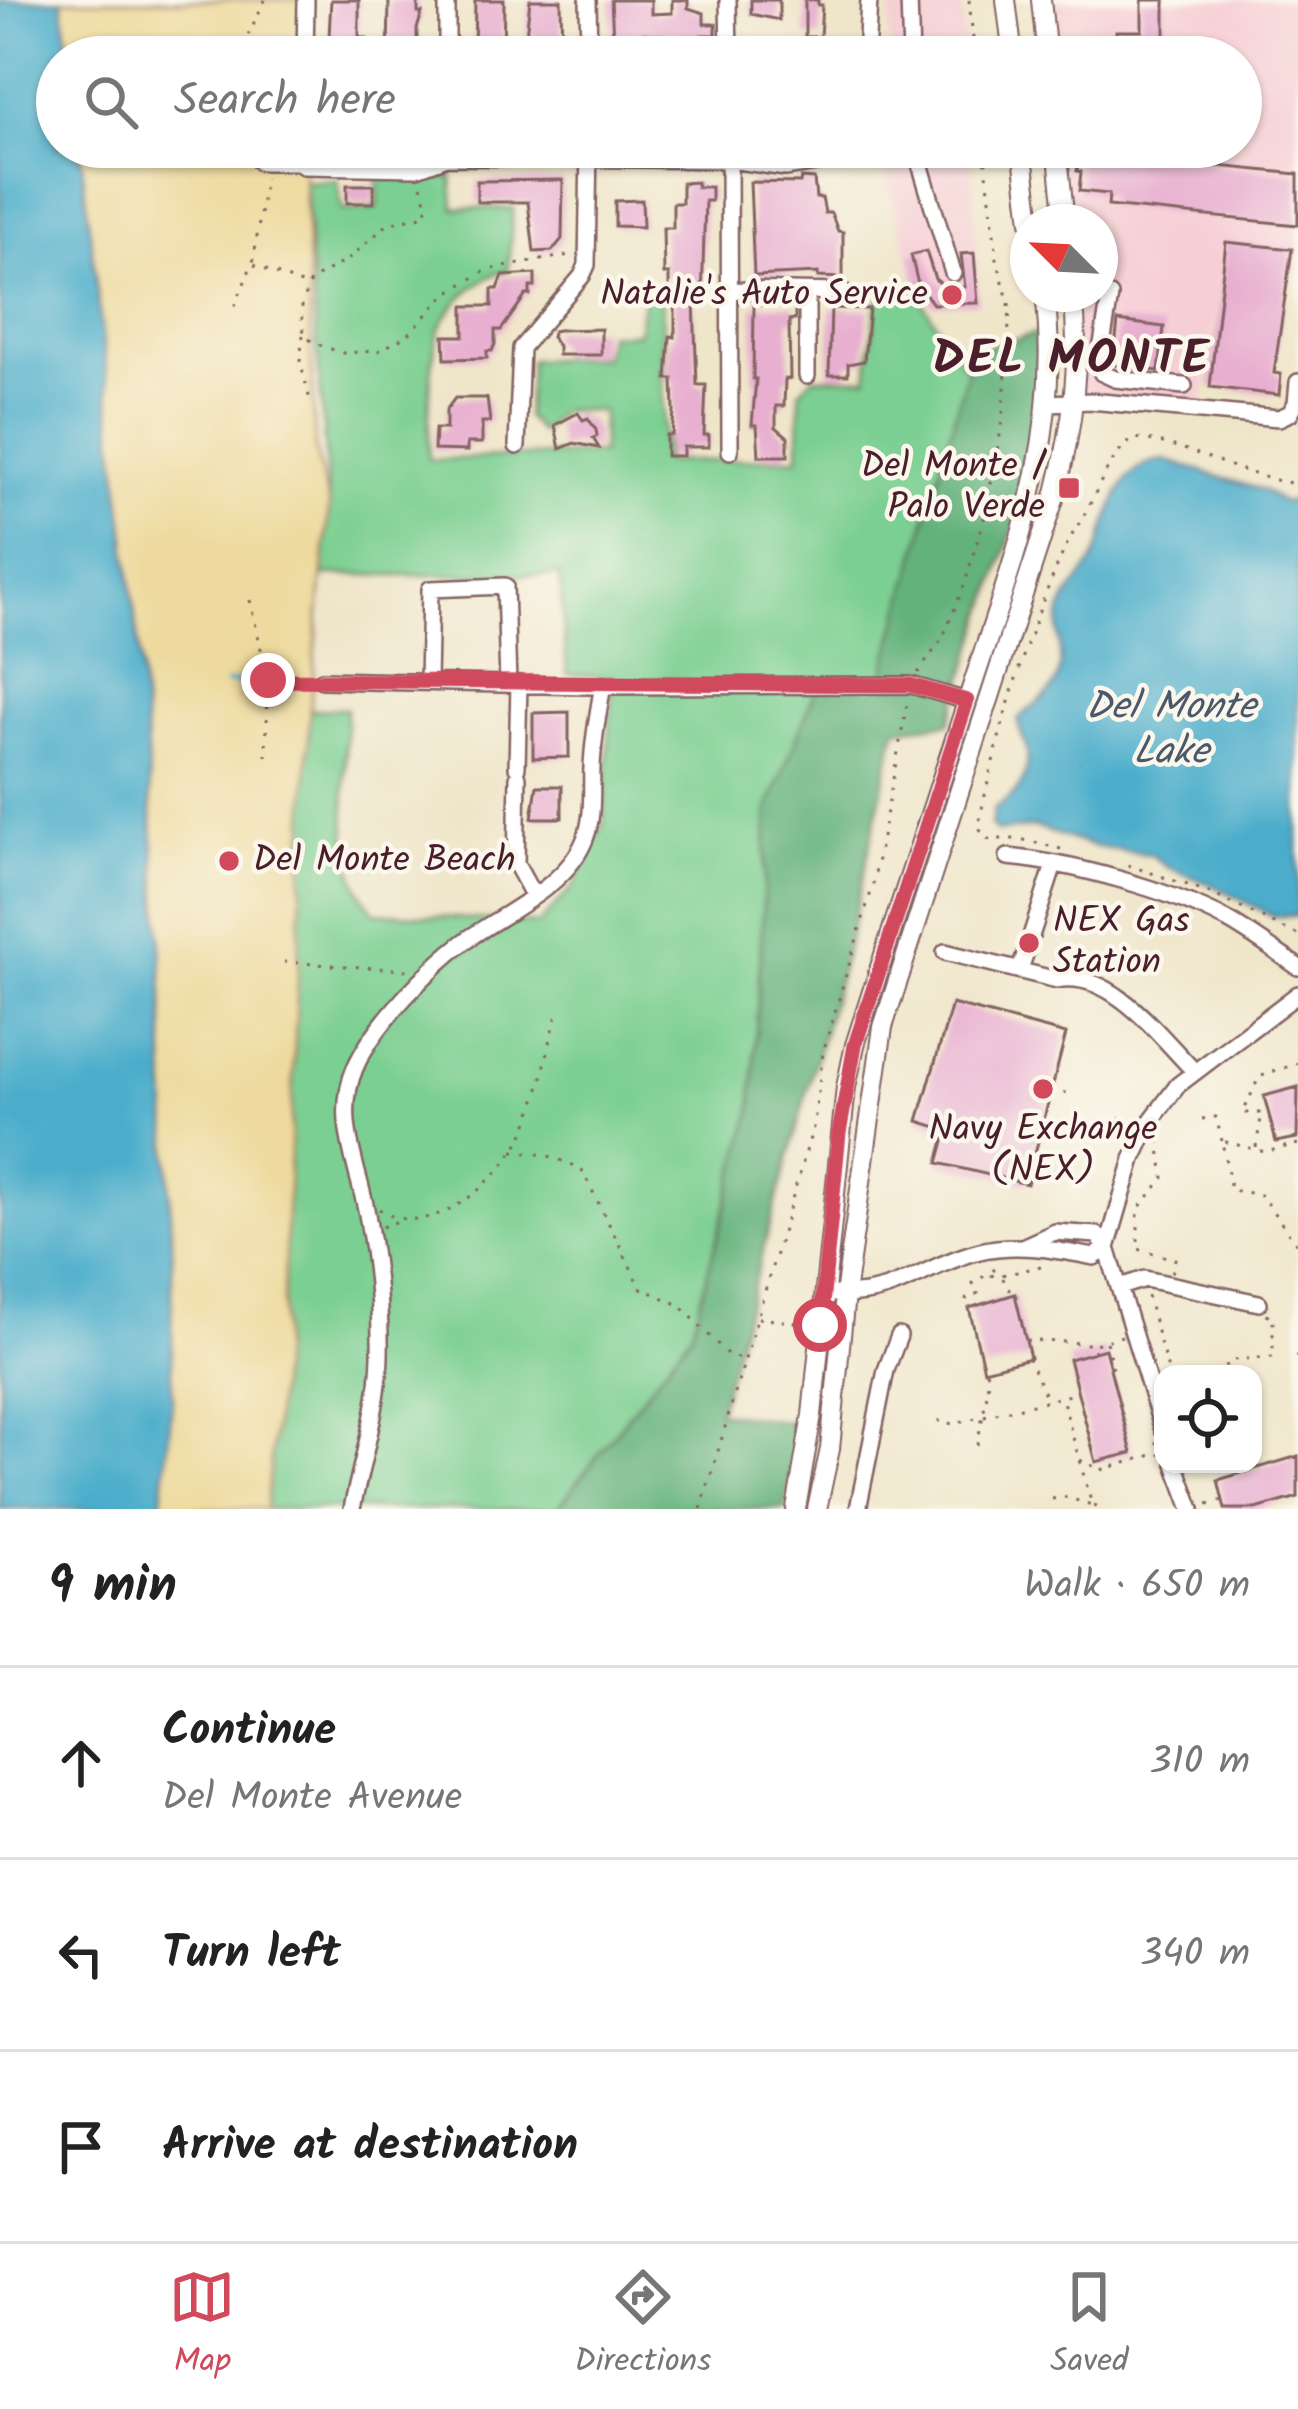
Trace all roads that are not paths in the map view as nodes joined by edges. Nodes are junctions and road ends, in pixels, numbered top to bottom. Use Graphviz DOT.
graph roads {
  1 [pos="306,0"];
  2 [pos="446,0"];
  3 [pos="588,0"];
  4 [pos="728,0"];
  5 [pos="869,0"];
  6 [pos="909,0"];
  7 [pos="1006,0"];
  8 [pos="1041,0"];
  9 [pos="305,36"];
  10 [pos="447,36"];
  11 [pos="589,36"];
  12 [pos="729,36"];
  13 [pos="867,36"];
  14 [pos="910,36"];
  15 [pos="1010,36"];
  16 [pos="1045,36"];
  17 [pos="589,168"];
  18 [pos="729,168"];
  19 [pos="921,168"];
  20 [pos="1025,168"];
  21 [pos="1059,168"];
  22 [pos="1029,204"];
  23 [pos="1063,204"];
  24 [pos="953,273"];
  25 [pos="729,290"];
  26 [pos="807,292"];
  27 [pos="844,292"];
  28 [pos="1047,312"];
  29 [pos="1075,312"];
  30 [pos="1107,312"];
  31 [pos="807,376"];
  32 [pos="1298,382"];
  33 [pos="1184,386"];
  34 [pos="1049,403"];
  35 [pos="1074,403"];
  36 [pos="1297,403"];
  37 [pos="517,446"];
  38 [pos="730,451"];
  39 [pos="322,680"];
  40 [pos="428,682"];
  41 [pos="514,684"];
  42 [pos="603,686"];
  43 [pos="967,701"];
  44 [pos="1008,857"];
  45 [pos="1058,857"];
  46 [pos="533,895"];
  47 [pos="945,952"];
  48 [pos="1298,967"];
  49 [pos="1020,970"];
  50 [pos="1298,994"];
  51 [pos="1195,1072"];
  52 [pos="1107,1248"];
  53 [pos="1120,1288"];
  54 [pos="823,1293"];
  55 [pos="845,1295"];
  56 [pos="1262,1304"];
  57 [pos="899,1336"];
  58 [pos="1154,1400"];
  59 [pos="1178,1473"];
  60 [pos="352,1509"];
  61 [pos="796,1509"];
  62 [pos="817,1509"];
  63 [pos="858,1509"];
  64 [pos="1192,1509"];
  1 -- 9 [label="street"];
  2 -- 10 [label="street"];
  3 -- 11 [label="street"];
  4 -- 12 [label="street"];
  5 -- 13 [label="street"];
  6 -- 14 [label="street"];
  7 -- 15 [label="main road"];
  8 -- 16 [label="main road"];
  17 -- 37 [label="street"];
  18 -- 25 [label="street"];
  19 -- 24 [label="street"];
  20 -- 22 [label="main road"];
  21 -- 23 [label="main road"];
  25 -- 26 [label="street"];
  25 -- 38 [label="street"];
  26 -- 27 [label="street"];
  26 -- 31 [label="street"];
  28 -- 34 [label="main road"];
  29 -- 35 [label="main road"];
  30 -- 33 [label="street"];
  32 -- 36 [label="street"];
  34 -- 35 [label="street"];
  34 -- 43 [label="main road"];
  35 -- 36 [label="street"];
  35 -- 55 [label="main road"];
  39 -- 40 [label="street"];
  40 -- 41 [label="street"];
  40 -- 41 [label="street"];
  41 -- 42 [label="street"];
  41 -- 46 [label="street"];
  42 -- 43 [label="street"];
  42 -- 46 [label="street"];
  43 -- 54 [label="main road"];
  44 -- 45 [label="street"];
  45 -- 48 [label="street"];
  45 -- 49 [label="street"];
  46 -- 60 [label="street"];
  47 -- 49 [label="street"];
  49 -- 51 [label="street"];
  50 -- 51 [label="street"];
  51 -- 52 [label="street"];
  52 -- 53 [label="street"];
  52 -- 55 [label="street"];
  53 -- 56 [label="street"];
  53 -- 58 [label="street"];
  54 -- 55 [label="street"];
  54 -- 61 [label="main road"];
  55 -- 62 [label="main road"];
  57 -- 63 [label="street"];
  59 -- 64 [label="street"];
}
